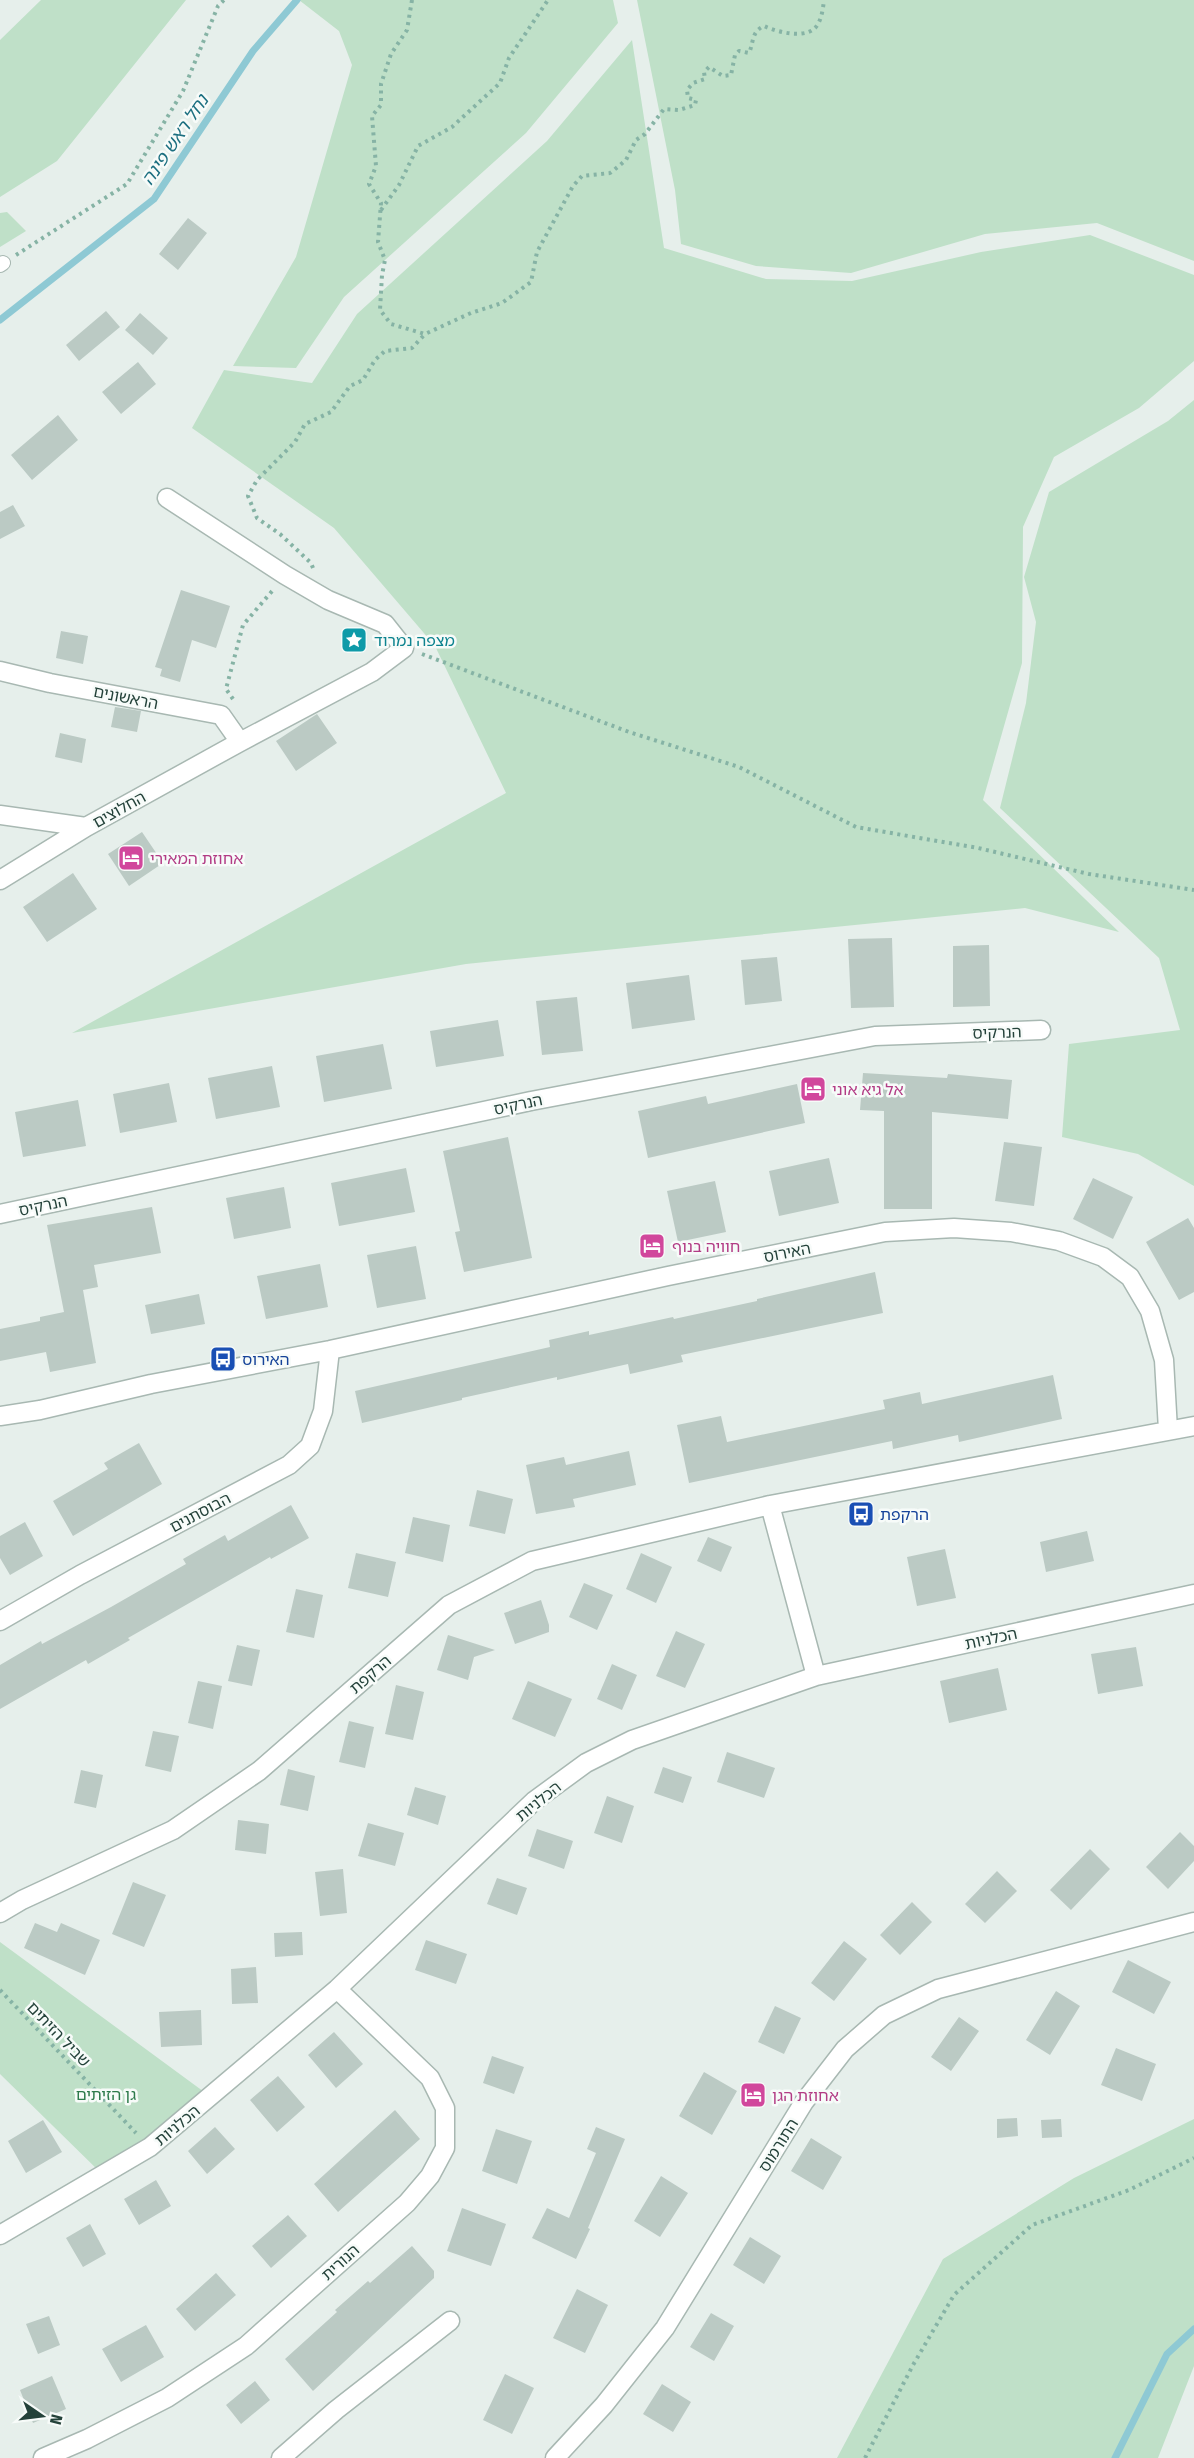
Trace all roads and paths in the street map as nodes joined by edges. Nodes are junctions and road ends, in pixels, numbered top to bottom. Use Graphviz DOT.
graph roads {
  1 [pos="224,0"];
  2 [pos="412,0"];
  3 [pos="548,0"];
  4 [pos="824,0"];
  5 [pos="380,211"];
  6 [pos="1,264"];
  7 [pos="425,334"];
  8 [pos="167,498"];
  9 [pos="285,575"];
  10 [pos="328,600"];
  11 [pos="405,648"];
  12 [pos="0,671"];
  13 [pos="239,707"];
  14 [pos="240,742"];
  15 [pos="0,815"];
  16 [pos="86,827"];
  17 [pos="0,880"];
  18 [pos="1194,890"];
  19 [pos="1041,1030"];
  20 [pos="0,1214"];
  21 [pos="330,1350"];
  22 [pos="0,1416"];
  23 [pos="1194,1426"];
  24 [pos="1168,1430"];
  25 [pos="770,1505"];
  26 [pos="1194,1594"];
  27 [pos="0,1621"];
  28 [pos="816,1676"];
  29 [pos="0,1913"];
  30 [pos="1194,1922"];
  31 [pos="337,1989"];
  32 [pos="0,1990"];
  33 [pos="150,2147"];
  34 [pos="1194,2158"];
  35 [pos="0,2235"];
  36 [pos="450,2321"];
  37 [pos="43,2458"];
  38 [pos="281,2458"];
  39 [pos="555,2458"];
  40 [pos="865,2458"];
  1 -- 6 [label="path"];
  2 -- 5 [label="path"];
  3 -- 5 [label="path"];
  4 -- 7 [label="path"];
  5 -- 7 [label="path"];
  7 -- 10 [label="path"];
  8 -- 9 [label="street"];
  9 -- 10 [label="street"];
  9 -- 13 [label="path"];
  10 -- 11 [label="street"];
  11 -- 14 [label="street, החלוצים"];
  11 -- 18 [label="path"];
  12 -- 14 [label="street, הראשונים"];
  14 -- 16 [label="street, החלוצים"];
  15 -- 16 [label="street"];
  16 -- 17 [label="street, החלוצים"];
  19 -- 20 [label="street, הנרקיס"];
  21 -- 22 [label="street, האירוס"];
  21 -- 24 [label="street, האירוס"];
  21 -- 27 [label="street, הבוסתנים"];
  23 -- 24 [label="street, הרקפת"];
  24 -- 25 [label="street, הרקפת"];
  25 -- 28 [label="street"];
  25 -- 29 [label="street, הרקפת"];
  26 -- 28 [label="street, הכלניות"];
  28 -- 31 [label="street, הכלניות"];
  30 -- 39 [label="street, התורמוס"];
  31 -- 33 [label="street, הכלניות"];
  31 -- 37 [label="street, הנורית"];
  32 -- 33 [label="path, שביל הזיתים"];
  33 -- 35 [label="street, הכלניות"];
  34 -- 40 [label="path"];
  36 -- 38 [label="street"];
}
